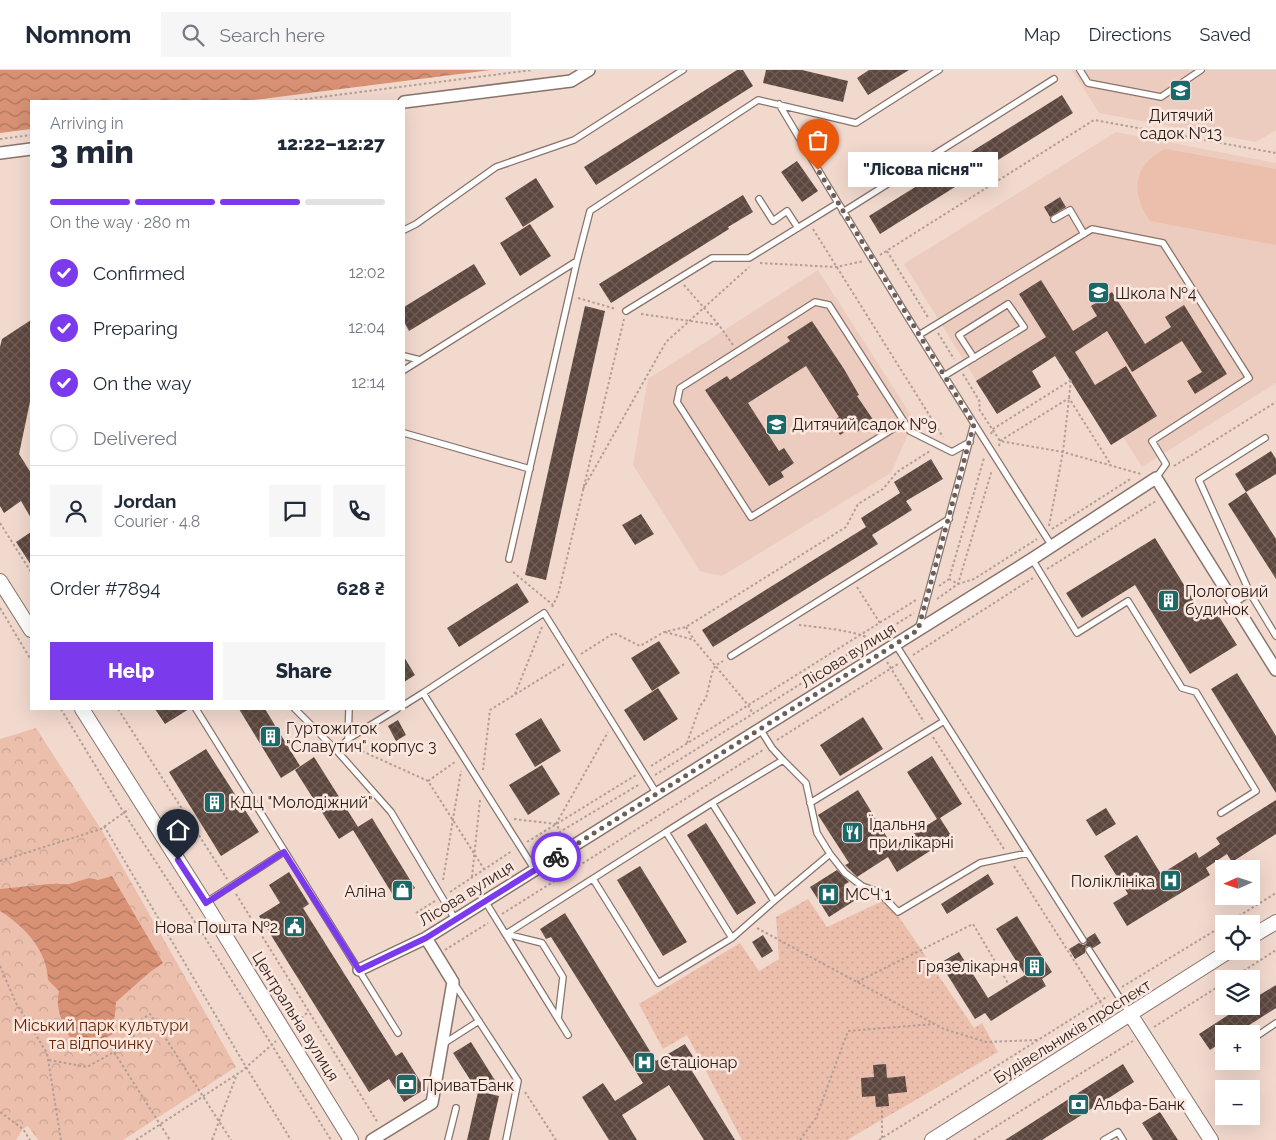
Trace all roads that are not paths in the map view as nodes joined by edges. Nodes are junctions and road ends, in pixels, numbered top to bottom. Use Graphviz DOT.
graph roads {
  1 [pos="589,70"];
  2 [pos="684,70"];
  3 [pos="939,70"];
  4 [pos="1080,70"];
  5 [pos="1201,70"];
  6 [pos="1054,79"];
  7 [pos="405,102"];
  8 [pos="778,104"];
  9 [pos="30,149"];
  10 [pos="0,153"];
  11 [pos="759,199"];
  12 [pos="838,203"];
  13 [pos="843,212"];
  14 [pos="1054,219"];
  15 [pos="798,228"];
  16 [pos="405,230"];
  17 [pos="1084,234"];
  18 [pos="577,260"];
  19 [pos="626,311"];
  20 [pos="919,335"];
  21 [pos="405,356"];
  22 [pos="974,358"];
  23 [pos="420,360"];
  24 [pos="405,369"];
  25 [pos="944,376"];
  26 [pos="904,422"];
  27 [pos="974,424"];
  28 [pos="405,433"];
  29 [pos="1264,438"];
  30 [pos="970,442"];
  31 [pos="530,469"];
  32 [pos="1156,478"];
  33 [pos="949,520"];
  34 [pos="1052,546"];
  35 [pos="1032,559"];
  36 [pos="509,560"];
  37 [pos="0,581"];
  38 [pos="1250,593"];
  39 [pos="1234,603"];
  40 [pos="30,628"];
  41 [pos="918,630"];
  42 [pos="1276,636"];
  43 [pos="896,644"];
  44 [pos="730,656"];
  45 [pos="1276,670"];
  46 [pos="423,693"];
  47 [pos="405,704"];
  48 [pos="83,710"];
  49 [pos="199,710"];
  50 [pos="296,710"];
  51 [pos="349,710"];
  52 [pos="395,710"];
  53 [pos="944,721"];
  54 [pos="760,729"];
  55 [pos="346,741"];
  56 [pos="337,751"];
  57 [pos="783,760"];
  58 [pos="657,794"];
  59 [pos="712,803"];
  60 [pos="810,803"];
  61 [pos="1222,813"];
  62 [pos="666,832"];
  63 [pos="284,852"];
  64 [pos="1028,853"];
  65 [pos="830,854"];
  66 [pos="535,870"];
  67 [pos="593,878"];
  68 [pos="485,901"];
  69 [pos="774,901"];
  70 [pos="206,903"];
  71 [pos="455,920"];
  72 [pos="1276,922"];
  73 [pos="1260,932"];
  74 [pos="506,934"];
  75 [pos="426,938"];
  76 [pos="732,938"];
  77 [pos="1084,940"];
  78 [pos="1089,950"];
  79 [pos="1215,960"];
  80 [pos="359,970"];
  81 [pos="453,982"];
  82 [pos="1130,1014"];
  83 [pos="558,1019"];
  84 [pos="479,1021"];
  85 [pos="1276,1024"];
  86 [pos="398,1033"];
  87 [pos="1260,1034"];
  88 [pos="568,1035"];
  89 [pos="443,1044"];
  90 [pos="456,1108"];
  91 [pos="351,1140"];
  92 [pos="372,1140"];
  93 [pos="448,1140"];
  94 [pos="506,1140"];
  95 [pos="932,1140"];
  96 [pos="1104,1140"];
  97 [pos="1123,1140"];
  98 [pos="1211,1140"];
  1 -- 7 [label="street"];
  2 -- 16 [label="lane"];
  3 -- 8 [label="lane"];
  4 -- 5 [label="lane"];
  6 -- 13 [label="lane"];
  8 -- 12 [label="lane"];
  8 -- 18 [label="lane"];
  9 -- 10 [label="street"];
  11 -- 15 [label="lane"];
  12 -- 13 [label="lane"];
  12 -- 15 [label="lane"];
  13 -- 20 [label="lane"];
  14 -- 17 [label="lane"];
  15 -- 19 [label="lane"];
  17 -- 20 [label="lane"];
  17 -- 32 [label="lane"];
  18 -- 23 [label="lane"];
  18 -- 31 [label="lane"];
  20 -- 25 [label="lane"];
  21 -- 23 [label="lane"];
  22 -- 22 [label="lane"];
  22 -- 25 [label="lane"];
  23 -- 24 [label="lane"];
  25 -- 27 [label="lane"];
  26 -- 26 [label="lane"];
  26 -- 30 [label="lane"];
  27 -- 30 [label="lane"];
  27 -- 34 [label="lane"];
  28 -- 31 [label="lane"];
  29 -- 38 [label="lane"];
  30 -- 33 [label="lane"];
  31 -- 36 [label="lane"];
  32 -- 34 [label="street, Лісова вулиця"];
  32 -- 39 [label="street"];
  33 -- 41 [label="lane"];
  33 -- 44 [label="lane"];
  34 -- 35 [label="street, Лісова вулиця"];
  35 -- 41 [label="street, Лісова вулиця"];
  35 -- 61 [label="lane"];
  37 -- 40 [label="street"];
  38 -- 39 [label="lane"];
  38 -- 42 [label="lane"];
  39 -- 45 [label="street"];
  41 -- 43 [label="street, Лісова вулиця"];
  43 -- 53 [label="lane"];
  43 -- 54 [label="street, Лісова вулиця"];
  46 -- 47 [label="lane"];
  46 -- 58 [label="lane"];
  46 -- 66 [label="lane"];
  48 -- 70 [label="street, Центральна вулиця"];
  49 -- 63 [label="lane"];
  50 -- 56 [label="lane"];
  51 -- 55 [label="lane"];
  52 -- 55 [label="lane"];
  53 -- 60 [label="lane"];
  53 -- 64 [label="lane"];
  54 -- 57 [label="lane"];
  54 -- 58 [label="street, Лісова вулиця"];
  55 -- 56 [label="lane"];
  56 -- 71 [label="lane"];
  57 -- 59 [label="lane"];
  57 -- 60 [label="lane"];
  58 -- 66 [label="street, Лісова вулиця"];
  59 -- 62 [label="lane"];
  59 -- 69 [label="lane"];
  60 -- 65 [label="lane"];
  62 -- 67 [label="lane"];
  62 -- 76 [label="lane"];
  63 -- 70 [label="lane"];
  63 -- 80 [label="lane"];
  64 -- 65 [label="lane"];
  64 -- 77 [label="lane"];
  65 -- 69 [label="lane"];
  66 -- 68 [label="street, Лісова вулиця"];
  67 -- 74 [label="lane"];
  67 -- 76 [label="lane"];
  68 -- 71 [label="street, Лісова вулиця"];
  68 -- 74 [label="lane"];
  69 -- 76 [label="lane"];
  70 -- 91 [label="street, Центральна вулиця"];
  71 -- 75 [label="street, Лісова вулиця"];
  72 -- 73 [label="street"];
  74 -- 83 [label="lane"];
  74 -- 83 [label="lane"];
  75 -- 80 [label="street, Лісова вулиця"];
  75 -- 81 [label="street"];
  78 -- 82 [label="lane"];
  79 -- 82 [label="street, Будівельників проспект"];
  80 -- 86 [label="lane"];
  81 -- 84 [label="lane"];
  81 -- 89 [label="street"];
  82 -- 95 [label="street, Будівельників проспект"];
  82 -- 98 [label="street"];
  83 -- 88 [label="lane"];
  84 -- 89 [label="lane"];
  84 -- 94 [label="lane"];
  85 -- 87 [label="lane"];
  89 -- 92 [label="street"];
  90 -- 93 [label="lane"];
  96 -- 97 [label="lane"];
}
